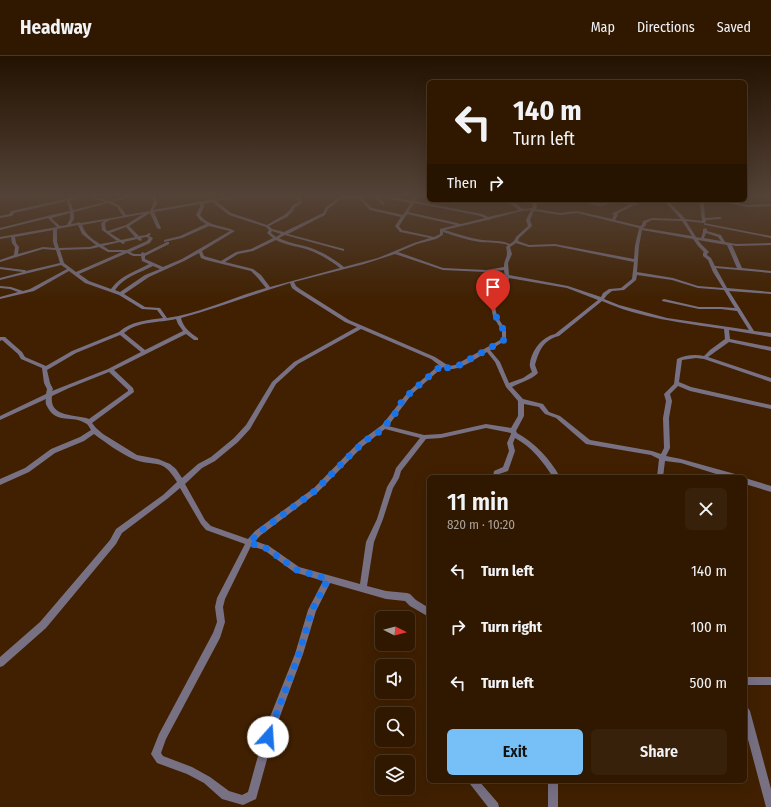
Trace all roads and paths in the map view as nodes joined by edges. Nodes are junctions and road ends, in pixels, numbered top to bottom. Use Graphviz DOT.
graph roads {
  1 [pos="37,231"];
  2 [pos="57,231"];
  3 [pos="83,231"];
  4 [pos="111,231"];
  5 [pos="193,231"];
  6 [pos="233,231"];
  7 [pos="271,231"];
  8 [pos="274,231"];
  9 [pos="290,231"];
  10 [pos="401,231"];
  11 [pos="441,231"];
  12 [pos="444,231"];
  13 [pos="525,231"];
  14 [pos="640,231"];
  15 [pos="656,231"];
  16 [pos="691,231"];
  17 [pos="746,231"];
  18 [pos="108,232"];
  19 [pos="132,232"];
  20 [pos="705,232"];
  21 [pos="284,234"];
  22 [pos="13,236"];
  23 [pos="771,237"];
  24 [pos="0,238"];
  25 [pos="140,238"];
  26 [pos="276,238"];
  27 [pos="436,239"];
  28 [pos="696,239"];
  29 [pos="702,239"];
  30 [pos="122,242"];
  31 [pos="516,242"];
  32 [pos="723,242"];
  33 [pos="729,244"];
  34 [pos="771,244"];
  35 [pos="510,245"];
  36 [pos="100,246"];
  37 [pos="138,247"];
  38 [pos="57,250"];
  39 [pos="200,250"];
  40 [pos="343,250"];
  41 [pos="110,252"];
  42 [pos="129,252"];
  43 [pos="396,253"];
  44 [pos="16,255"];
  45 [pos="143,256"];
  46 [pos="636,260"];
  47 [pos="0,261"];
  48 [pos="221,263"];
  49 [pos="62,264"];
  50 [pos="153,264"];
  51 [pos="713,267"];
  52 [pos="0,268"];
  53 [pos="506,268"];
  54 [pos="70,269"];
  55 [pos="164,269"];
  56 [pos="343,269"];
  57 [pos="740,269"];
  58 [pos="33,272"];
  59 [pos="771,272"];
  60 [pos="634,273"];
  61 [pos="76,274"];
  62 [pos="507,276"];
  63 [pos="0,279"];
  64 [pos="292,282"];
  65 [pos="0,288"];
  66 [pos="269,288"];
  67 [pos="726,289"];
  68 [pos="112,291"];
  69 [pos="22,293"];
  70 [pos="771,293"];
  71 [pos="121,294"];
  72 [pos="0,298"];
  73 [pos="600,300"];
  74 [pos="664,300"];
  75 [pos="739,310"];
  76 [pos="178,317"];
  77 [pos="166,319"];
  78 [pos="361,327"];
  79 [pos="726,328"];
  80 [pos="186,332"];
  81 [pos="751,332"];
  82 [pos="121,333"];
  83 [pos="771,335"];
  84 [pos="0,339"];
  85 [pos="196,339"];
  86 [pos="728,340"];
  87 [pos="487,349"];
  88 [pos="771,349"];
  89 [pos="146,353"];
  90 [pos="705,358"];
  91 [pos="443,364"];
  92 [pos="45,369"];
  93 [pos="110,370"];
  94 [pos="771,380"];
  95 [pos="677,384"];
  96 [pos="508,386"];
  97 [pos="49,395"];
  98 [pos="521,401"];
  99 [pos="771,407"];
  100 [pos="0,418"];
  101 [pos="89,422"];
  102 [pos="384,427"];
  103 [pos="94,431"];
  104 [pos="514,432"];
  105 [pos="424,437"];
  106 [pos="662,458"];
  107 [pos="496,475"];
  108 [pos="556,475"];
  109 [pos="660,475"];
  110 [pos="729,475"];
  111 [pos="0,482"];
  112 [pos="747,482"];
  113 [pos="181,483"];
  114 [pos="771,489"];
  115 [pos="249,543"];
  116 [pos="328,579"];
  117 [pos="363,588"];
  118 [pos="427,612"];
  119 [pos="0,663"];
  120 [pos="747,681"];
  121 [pos="771,681"];
  122 [pos="747,718"];
  123 [pos="475,783"];
  124 [pos="553,783"];
  125 [pos="494,807"];
  126 [pos="553,807"];
  127 [pos="771,807"];
  1 -- 22 [label="street"];
  2 -- 38 [label="street"];
  3 -- 36 [label="street"];
  4 -- 18 [label="street"];
  5 -- 45 [label="street"];
  6 -- 39 [label="street"];
  7 -- 26 [label="street"];
  8 -- 21 [label="street"];
  9 -- 21 [label="street"];
  10 -- 27 [label="street"];
  11 -- 27 [label="street"];
  12 -- 35 [label="street"];
  13 -- 31 [label="street"];
  14 -- 46 [label="street"];
  15 -- 28 [label="street"];
  16 -- 28 [label="street"];
  17 -- 23 [label="street"];
  18 -- 30 [label="street"];
  19 -- 25 [label="street"];
  19 -- 30 [label="street"];
  20 -- 29 [label="street"];
  20 -- 32 [label="street"];
  21 -- 26 [label="street"];
  21 -- 40 [label="street"];
  22 -- 24 [label="street"];
  22 -- 44 [label="street"];
  25 -- 30 [label="street"];
  25 -- 37 [label="street"];
  25 -- 37 [label="street"];
  26 -- 48 [label="street"];
  26 -- 56 [label="street"];
  27 -- 43 [label="street"];
  28 -- 29 [label="street"];
  28 -- 51 [label="street"];
  29 -- 32 [label="street"];
  30 -- 36 [label="street"];
  30 -- 41 [label="street"];
  31 -- 35 [label="street"];
  31 -- 46 [label="street"];
  32 -- 33 [label="street"];
  33 -- 34 [label="street"];
  33 -- 57 [label="street"];
  35 -- 53 [label="street"];
  36 -- 38 [label="street"];
  36 -- 41 [label="street"];
  37 -- 42 [label="street"];
  37 -- 45 [label="street"];
  38 -- 44 [label="street"];
  38 -- 49 [label="street"];
  39 -- 48 [label="street"];
  39 -- 55 [label="street"];
  41 -- 42 [label="street"];
  42 -- 45 [label="street"];
  42 -- 61 [label="street"];
  43 -- 53 [label="street"];
  43 -- 56 [label="street"];
  44 -- 47 [label="street"];
  45 -- 50 [label="street"];
  46 -- 60 [label="street"];
  48 -- 66 [label="street"];
  49 -- 54 [label="street"];
  49 -- 58 [label="street"];
  50 -- 55 [label="street"];
  50 -- 68 [label="street"];
  51 -- 57 [label="street"];
  51 -- 67 [label="street"];
  52 -- 58 [label="street"];
  53 -- 62 [label="street"];
  54 -- 61 [label="street"];
  54 -- 69 [label="street"];
  55 -- 71 [label="street"];
  56 -- 64 [label="street"];
  57 -- 59 [label="street"];
  58 -- 63 [label="street"];
  60 -- 67 [label="street"];
  60 -- 73 [label="street"];
  61 -- 68 [label="street"];
  62 -- 73 [label="street"];
  62 -- 87 [label="street"];
  64 -- 66 [label="street"];
  64 -- 78 [label="street"];
  65 -- 69 [label="street"];
  66 -- 76 [label="street"];
  67 -- 70 [label="street"];
  67 -- 75 [label="street"];
  68 -- 71 [label="street"];
  69 -- 72 [label="street"];
  71 -- 77 [label="street"];
  73 -- 79 [label="street"];
  73 -- 96 [label="street"];
  74 -- 75 [label="street"];
  75 -- 81 [label="street"];
  76 -- 77 [label="street"];
  76 -- 80 [label="street"];
  77 -- 82 [label="street"];
  78 -- 91 [label="street"];
  78 -- 113 [label="street"];
  79 -- 81 [label="street"];
  79 -- 86 [label="street"];
  80 -- 85 [label="street"];
  80 -- 89 [label="street"];
  81 -- 83 [label="street"];
  82 -- 89 [label="street"];
  82 -- 92 [label="street"];
  84 -- 92 [label="street"];
  86 -- 88 [label="street"];
  86 -- 90 [label="street"];
  87 -- 91 [label="street"];
  87 -- 96 [label="street"];
  89 -- 93 [label="street"];
  90 -- 94 [label="street"];
  90 -- 95 [label="street"];
  91 -- 102 [label="street"];
  92 -- 97 [label="street"];
  93 -- 97 [label="street"];
  93 -- 101 [label="street"];
  95 -- 99 [label="street"];
  95 -- 106 [label="street"];
  96 -- 98 [label="street"];
  97 -- 100 [label="street"];
  97 -- 101 [label="street"];
  98 -- 104 [label="street"];
  98 -- 106 [label="street"];
  101 -- 103 [label="street"];
  102 -- 105 [label="street"];
  102 -- 115 [label="street"];
  103 -- 111 [label="street"];
  103 -- 113 [label="street"];
  104 -- 105 [label="street"];
  104 -- 107 [label="street"];
  104 -- 108 [label="street"];
  105 -- 117 [label="street"];
  106 -- 109 [label="street"];
  106 -- 110 [label="street"];
  112 -- 114 [label="street"];
  113 -- 115 [label="street"];
  113 -- 119 [label="street"];
  115 -- 116 [label="street"];
  115 -- 116 [label="street"];
  116 -- 117 [label="street"];
  117 -- 118 [label="street"];
  120 -- 121 [label="street"];
  122 -- 127 [label="street"];
  123 -- 125 [label="street"];
  124 -- 126 [label="street"];
}
